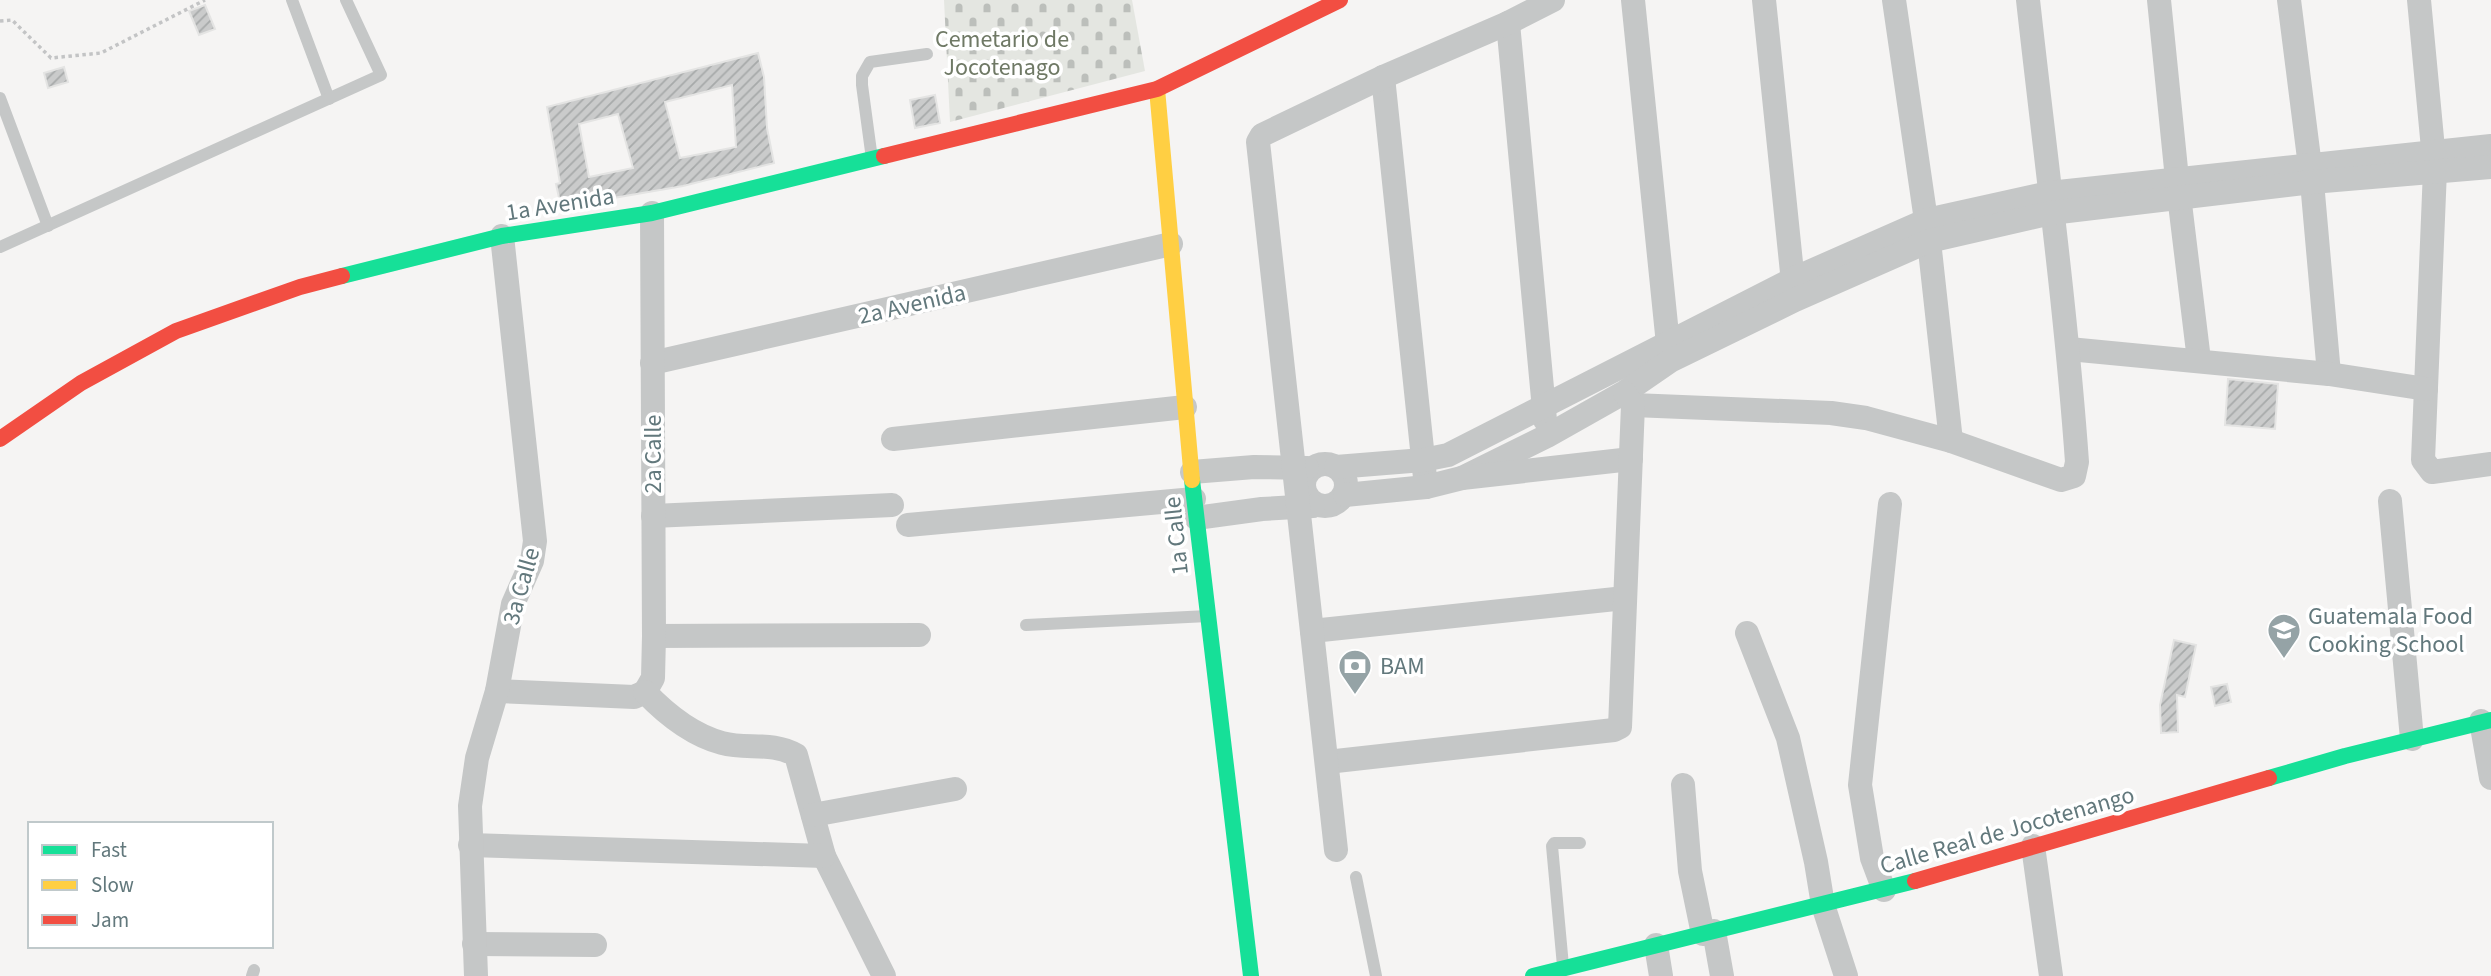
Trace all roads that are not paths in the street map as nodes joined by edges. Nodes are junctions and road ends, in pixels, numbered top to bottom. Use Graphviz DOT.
graph roads {
  1 [pos="292,0"];
  2 [pos="346,0"];
  3 [pos="1340,0"];
  4 [pos="1553,0"];
  5 [pos="1633,0"];
  6 [pos="1764,0"];
  7 [pos="1894,0"];
  8 [pos="2028,0"];
  9 [pos="2159,0"];
  10 [pos="2289,0"];
  11 [pos="2419,0"];
  12 [pos="1508,23"];
  13 [pos="927,54"];
  14 [pos="1192,73"];
  15 [pos="1383,77"];
  16 [pos="1157,89"];
  17 [pos="1184,97"];
  18 [pos="0,98"];
  19 [pos="329,99"];
  20 [pos="1176,122"];
  21 [pos="2491,146"];
  22 [pos="872,159"];
  23 [pos="1164,159"];
  24 [pos="2435,160"];
  25 [pos="2491,167"];
  26 [pos="2310,174"];
  27 [pos="2178,189"];
  28 [pos="2050,203"];
  29 [pos="652,213"];
  30 [pos="48,226"];
  31 [pos="1928,230"];
  32 [pos="502,236"];
  33 [pos="1171,244"];
  34 [pos="0,247"];
  35 [pos="1794,289"];
  36 [pos="2069,349"];
  37 [pos="1669,351"];
  38 [pos="2199,360"];
  39 [pos="652,363"];
  40 [pos="2329,374"];
  41 [pos="2426,389"];
  42 [pos="1629,399"];
  43 [pos="1544,405"];
  44 [pos="1185,407"];
  45 [pos="1547,436"];
  46 [pos="0,439"];
  47 [pos="893,439"];
  48 [pos="1951,441"];
  49 [pos="1631,459"];
  50 [pos="1423,460"];
  51 [pos="2491,464"];
  52 [pos="1314,467"];
  53 [pos="1192,472"];
  54 [pos="1462,478"];
  55 [pos="1426,487"];
  56 [pos="1345,495"];
  57 [pos="2390,501"];
  58 [pos="1890,504"];
  59 [pos="892,505"];
  60 [pos="1308,506"];
  61 [pos="1195,509"];
  62 [pos="653,516"];
  63 [pos="908,525"];
  64 [pos="1625,597"];
  65 [pos="1208,616"];
  66 [pos="1026,625"];
  67 [pos="1312,631"];
  68 [pos="1747,632"];
  69 [pos="919,635"];
  70 [pos="654,636"];
  71 [pos="497,691"];
  72 [pos="645,692"];
  73 [pos="2486,720"];
  74 [pos="2412,739"];
  75 [pos="1327,762"];
  76 [pos="2491,778"];
  77 [pos="1684,785"];
  78 [pos="955,789"];
  79 [pos="813,815"];
  80 [pos="1580,844"];
  81 [pos="470,845"];
  82 [pos="2033,846"];
  83 [pos="1336,850"];
  84 [pos="824,856"];
  85 [pos="1356,877"];
  86 [pos="1884,890"];
  87 [pos="1823,905"];
  88 [pos="1708,932"];
  89 [pos="474,944"];
  90 [pos="595,945"];
  91 [pos="1656,945"];
  92 [pos="1563,970"];
  93 [pos="476,976"];
  94 [pos="884,976"];
  95 [pos="1251,976"];
  96 [pos="1376,976"];
  97 [pos="1533,976"];
  98 [pos="1661,976"];
  99 [pos="1722,976"];
  100 [pos="1846,976"];
  101 [pos="2050,976"];
  1 -- 19 [label="lane"];
  2 -- 19 [label="lane"];
  3 -- 14 [label="street, 1a Avenida"];
  4 -- 12 [label="street"];
  5 -- 37 [label="street"];
  6 -- 35 [label="street"];
  7 -- 31 [label="street"];
  8 -- 28 [label="street"];
  9 -- 27 [label="street"];
  10 -- 26 [label="street"];
  11 -- 24 [label="street"];
  12 -- 15 [label="street"];
  12 -- 43 [label="street"];
  13 -- 22 [label="lane"];
  14 -- 16 [label="street, 1a Avenida"];
  14 -- 17 [label="street"];
  15 -- 50 [label="street"];
  15 -- 52 [label="street"];
  16 -- 22 [label="street, 1a Avenida"];
  16 -- 23 [label="street, 1a Calle"];
  18 -- 30 [label="lane"];
  19 -- 30 [label="lane"];
  20 -- 23 [label="street"];
  21 -- 24 [label="street"];
  22 -- 29 [label="street, 1a Avenida"];
  23 -- 33 [label="street, 1a Calle"];
  24 -- 25 [label="street"];
  24 -- 26 [label="street"];
  24 -- 41 [label="street"];
  26 -- 27 [label="street"];
  26 -- 40 [label="street"];
  27 -- 28 [label="street"];
  27 -- 38 [label="street"];
  28 -- 31 [label="street"];
  28 -- 36 [label="street"];
  29 -- 32 [label="street, 1a Avenida"];
  29 -- 39 [label="street, 2a Calle"];
  30 -- 34 [label="lane"];
  31 -- 35 [label="street"];
  31 -- 48 [label="street"];
  32 -- 46 [label="street, 1a Avenida"];
  32 -- 71 [label="street, 3a Calle"];
  33 -- 39 [label="street, 2a Avenida"];
  33 -- 44 [label="street, 1a Calle"];
  35 -- 37 [label="street"];
  36 -- 38 [label="street"];
  36 -- 48 [label="street"];
  37 -- 42 [label="street"];
  37 -- 43 [label="street"];
  38 -- 40 [label="street"];
  39 -- 62 [label="street, 2a Calle"];
  40 -- 41 [label="street"];
  41 -- 51 [label="street"];
  42 -- 45 [label="street"];
  42 -- 48 [label="street"];
  42 -- 49 [label="street"];
  43 -- 45 [label="street"];
  43 -- 50 [label="street"];
  44 -- 47 [label="street"];
  44 -- 53 [label="street, 1a Calle"];
  45 -- 54 [label="street"];
  49 -- 54 [label="street"];
  49 -- 64 [label="street"];
  50 -- 52 [label="street"];
  50 -- 55 [label="street"];
  52 -- 53 [label="street"];
  52 -- 56 [label="street"];
  52 -- 60 [label="street"];
  53 -- 61 [label="street, 1a Calle"];
  54 -- 55 [label="street"];
  55 -- 56 [label="street"];
  56 -- 60 [label="street"];
  57 -- 74 [label="street"];
  58 -- 86 [label="street"];
  59 -- 62 [label="street"];
  60 -- 61 [label="street"];
  60 -- 67 [label="street"];
  61 -- 63 [label="street"];
  61 -- 65 [label="street, 1a Calle"];
  62 -- 70 [label="street, 2a Calle"];
  64 -- 67 [label="street"];
  64 -- 75 [label="street"];
  65 -- 66 [label="lane"];
  65 -- 95 [label="street, 1a Calle"];
  67 -- 75 [label="street"];
  68 -- 87 [label="street"];
  69 -- 70 [label="street"];
  70 -- 72 [label="street, 2a Calle"];
  71 -- 72 [label="street"];
  71 -- 81 [label="street, 3a Calle"];
  72 -- 79 [label="street"];
  73 -- 74 [label="street, Calle Real de Jocotenango"];
  73 -- 76 [label="street"];
  74 -- 82 [label="street, Calle Real de Jocotenango"];
  75 -- 83 [label="street"];
  77 -- 88 [label="street"];
  78 -- 79 [label="street"];
  79 -- 84 [label="street"];
  80 -- 92 [label="lane"];
  81 -- 84 [label="street"];
  81 -- 89 [label="street, 3a Calle"];
  82 -- 86 [label="street, Calle Real de Jocotenango"];
  82 -- 101 [label="street"];
  84 -- 94 [label="street"];
  85 -- 96 [label="lane"];
  86 -- 87 [label="street, Calle Real de Jocotenango"];
  87 -- 88 [label="street, Calle Real de Jocotenango"];
  87 -- 100 [label="street"];
  88 -- 91 [label="street, Calle Real de Jocotenango"];
  88 -- 99 [label="street"];
  89 -- 90 [label="street"];
  89 -- 93 [label="street, 3a Calle"];
  91 -- 92 [label="street, Calle Real de Jocotenango"];
  91 -- 98 [label="street"];
  92 -- 97 [label="street, Calle Real de Jocotenango"];
}
